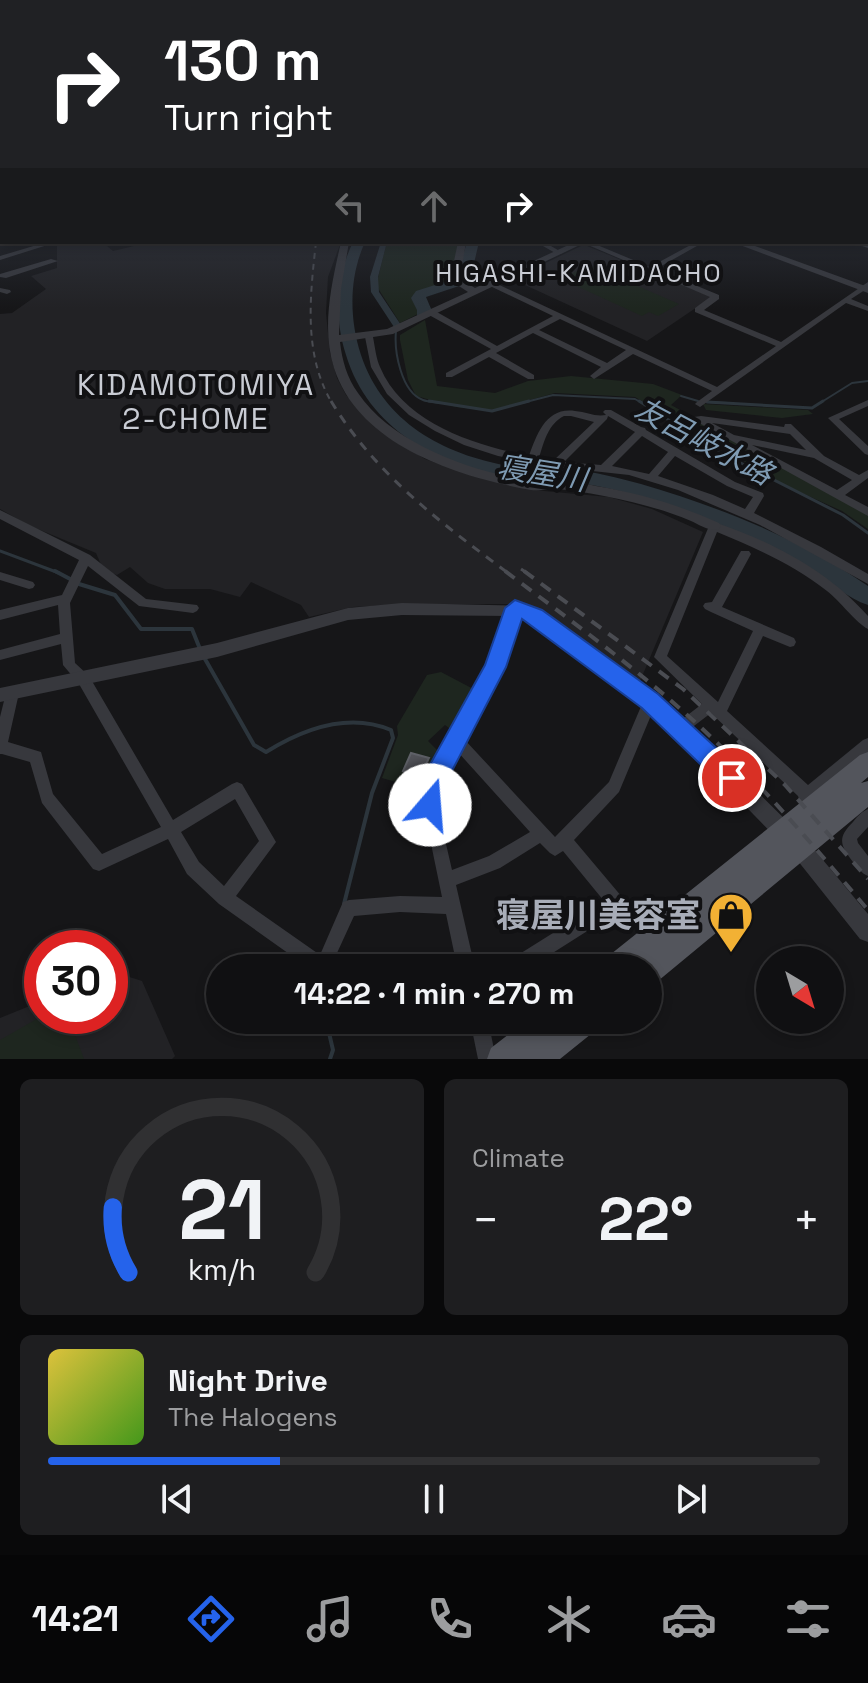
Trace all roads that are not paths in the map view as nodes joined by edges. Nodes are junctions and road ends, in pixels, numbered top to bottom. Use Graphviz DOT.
graph roads {
  1 [pos="54,244"];
  2 [pos="345,244"];
  3 [pos="462,244"];
  4 [pos="543,244"];
  5 [pos="574,244"];
  6 [pos="579,244"];
  7 [pos="697,244"];
  8 [pos="742,244"];
  9 [pos="29,245"];
  10 [pos="559,253"];
  11 [pos="0,258"];
  12 [pos="651,269"];
  13 [pos="3,276"];
  14 [pos="493,284"];
  15 [pos="866,287"];
  16 [pos="475,292"];
  17 [pos="846,300"];
  18 [pos="868,309"];
  19 [pos="432,313"];
  20 [pos="559,316"];
  21 [pos="532,330"];
  22 [pos="369,337"];
  23 [pos="336,339"];
  24 [pos="781,345"];
  25 [pos="493,351"];
  26 [pos="631,351"];
  27 [pos="608,367"];
  28 [pos="449,375"];
  29 [pos="594,376"];
  30 [pos="531,377"];
  31 [pos="718,391"];
  32 [pos="868,403"];
  33 [pos="700,404"];
  34 [pos="607,413"];
  35 [pos="642,430"];
  36 [pos="727,437"];
  37 [pos="863,441"];
  38 [pos="675,450"];
  39 [pos="868,452"];
  40 [pos="816,455"];
  41 [pos="533,460"];
  42 [pos="556,464"];
  43 [pos="604,468"];
  44 [pos="794,472"];
  45 [pos="864,476"];
  46 [pos="652,477"];
  47 [pos="839,494"];
  48 [pos="868,512"];
  49 [pos="0,514"];
  50 [pos="747,515"];
  51 [pos="714,526"];
  52 [pos="745,554"];
  53 [pos="86,558"];
  54 [pos="2,578"];
  55 [pos="868,580"];
  56 [pos="29,585"];
  57 [pos="65,599"];
  58 [pos="852,604"];
  59 [pos="193,608"];
  60 [pos="515,608"];
  61 [pos="0,615"];
  62 [pos="868,616"];
  63 [pos="868,624"];
  64 [pos="760,629"];
  65 [pos="66,638"];
  66 [pos="790,642"];
  67 [pos="0,655"];
  68 [pos="84,680"];
  69 [pos="6,694"];
  70 [pos="650,701"];
  71 [pos="716,708"];
  72 [pos="681,728"];
  73 [pos="457,741"];
  74 [pos="868,744"];
  75 [pos="1,747"];
  76 [pos="868,763"];
  77 [pos="868,792"];
  78 [pos="807,794"];
  79 [pos="868,816"];
  80 [pos="171,830"];
  81 [pos="542,834"];
  82 [pos="564,840"];
  83 [pos="793,841"];
  84 [pos="868,868"];
  85 [pos="446,881"];
  86 [pos="225,898"];
  87 [pos="452,906"];
  88 [pos="868,931"];
  89 [pos="305,954"];
  90 [pos="329,954"];
  91 [pos="462,954"];
  92 [pos="535,954"];
  93 [pos="636,954"];
  94 [pos="662,958"];
  95 [pos="483,1034"];
  96 [pos="533,1034"];
  97 [pos="568,1034"];
  98 [pos="487,1059"];
  99 [pos="502,1059"];
  100 [pos="536,1059"];
  1 -- 13 [label="street"];
  2 -- 23 [label="street"];
  3 -- 16 [label="street"];
  4 -- 10 [label="street"];
  5 -- 10 [label="street"];
  6 -- 12 [label="street"];
  7 -- 12 [label="street"];
  8 -- 15 [label="street"];
  9 -- 11 [label="street"];
  10 -- 14 [label="street"];
  12 -- 24 [label="street"];
  14 -- 16 [label="street"];
  14 -- 20 [label="street"];
  15 -- 17 [label="street"];
  16 -- 19 [label="street"];
  17 -- 18 [label="street"];
  17 -- 24 [label="street"];
  19 -- 22 [label="street"];
  19 -- 25 [label="street"];
  20 -- 21 [label="street"];
  20 -- 26 [label="street"];
  21 -- 25 [label="street"];
  21 -- 27 [label="street"];
  22 -- 23 [label="street"];
  22 -- 41 [label="street"];
  23 -- 51 [label="street"];
  24 -- 31 [label="street"];
  25 -- 28 [label="street"];
  25 -- 30 [label="street"];
  26 -- 27 [label="street"];
  26 -- 31 [label="street"];
  27 -- 29 [label="street"];
  31 -- 33 [label="street"];
  32 -- 37 [label="street"];
  34 -- 35 [label="street"];
  34 -- 41 [label="street"];
  34 -- 42 [label="street"];
  35 -- 38 [label="street"];
  35 -- 43 [label="street"];
  36 -- 40 [label="street"];
  36 -- 40 [label="street"];
  36 -- 44 [label="street"];
  37 -- 39 [label="street"];
  38 -- 46 [label="street"];
  38 -- 50 [label="street"];
  40 -- 44 [label="street"];
  40 -- 45 [label="street"];
  41 -- 42 [label="street"];
  42 -- 43 [label="street"];
  43 -- 46 [label="street"];
  44 -- 47 [label="street"];
  45 -- 47 [label="street"];
  46 -- 50 [label="street"];
  47 -- 48 [label="street"];
  49 -- 53 [label="street"];
  50 -- 55 [label="street"];
  51 -- 58 [label="street"];
  51 -- 71 [label="street"];
  52 -- 64 [label="street"];
  53 -- 57 [label="street"];
  53 -- 59 [label="street"];
  54 -- 56 [label="street"];
  57 -- 61 [label="street"];
  57 -- 65 [label="street"];
  58 -- 62 [label="street"];
  58 -- 63 [label="street"];
  60 -- 68 [label="street"];
  60 -- 70 [label="street"];
  60 -- 73 [label="street"];
  64 -- 66 [label="street"];
  64 -- 71 [label="street"];
  65 -- 67 [label="street"];
  65 -- 68 [label="street"];
  68 -- 69 [label="street"];
  68 -- 80 [label="street"];
  69 -- 75 [label="street"];
  70 -- 72 [label="street"];
  70 -- 82 [label="street"];
  71 -- 72 [label="street"];
  71 -- 78 [label="street"];
  72 -- 83 [label="street"];
  73 -- 81 [label="street"];
  73 -- 85 [label="street"];
  74 -- 78 [label="street"];
  75 -- 80 [label="street"];
  76 -- 83 [label="main road"];
  77 -- 83 [label="main road"];
  78 -- 83 [label="street"];
  79 -- 84 [label="street"];
  80 -- 86 [label="street"];
  80 -- 86 [label="street"];
  81 -- 82 [label="street"];
  81 -- 85 [label="street"];
  82 -- 92 [label="street"];
  83 -- 88 [label="street"];
  83 -- 93 [label="main road"];
  83 -- 94 [label="main road"];
  85 -- 87 [label="street"];
  86 -- 89 [label="street"];
  87 -- 90 [label="street"];
  87 -- 91 [label="street"];
  95 -- 98 [label="street"];
  96 -- 99 [label="main road"];
  97 -- 100 [label="main road"];
}
